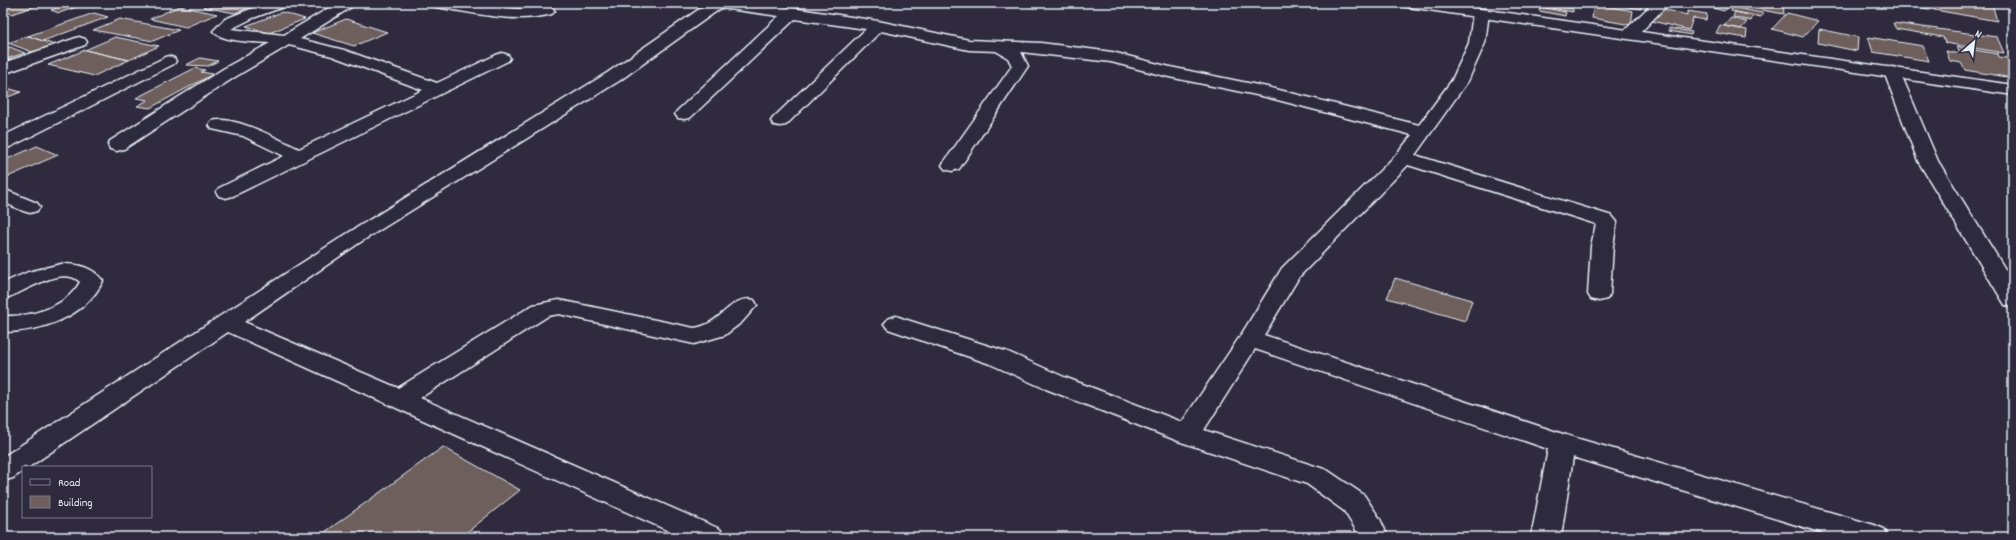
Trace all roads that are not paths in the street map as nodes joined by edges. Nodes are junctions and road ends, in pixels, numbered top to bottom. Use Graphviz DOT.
graph roads {
  1 [pos="281,3"];
  2 [pos="348,3"];
  3 [pos="436,3"];
  4 [pos="718,3"];
  5 [pos="1408,3"];
  6 [pos="1662,3"];
  7 [pos="547,11"];
  8 [pos="792,13"];
  9 [pos="1481,13"];
  10 [pos="878,26"];
  11 [pos="1630,34"];
  12 [pos="287,40"];
  13 [pos="79,42"];
  14 [pos="1002,48"];
  15 [pos="502,58"];
  16 [pos="168,61"];
  17 [pos="3,69"];
  18 [pos="1892,72"];
  19 [pos="436,89"];
  20 [pos="2013,90"];
  21 [pos="684,114"];
  22 [pos="780,121"];
  23 [pos="218,125"];
  24 [pos="1423,132"];
  25 [pos="3,143"];
  26 [pos="117,145"];
  27 [pos="298,156"];
  28 [pos="1404,158"];
  29 [pos="952,165"];
  30 [pos="226,192"];
  31 [pos="3,195"];
  32 [pos="30,207"];
  33 [pos="3,292"];
  34 [pos="1598,294"];
  35 [pos="2013,300"];
  36 [pos="746,305"];
  37 [pos="227,323"];
  38 [pos="3,324"];
  39 [pos="896,324"];
  40 [pos="1250,339"];
  41 [pos="400,399"];
  42 [pos="1187,434"];
  43 [pos="1562,444"];
  44 [pos="3,471"];
  45 [pos="1822,529"];
  46 [pos="710,537"];
  47 [pos="1373,537"];
  48 [pos="1546,537"];
  49 [pos="1874,537"];
  1 -- 12 [label="street"];
  2 -- 12 [label="street"];
  3 -- 7 [label="street"];
  4 -- 8 [label="street"];
  4 -- 37 [label="street"];
  5 -- 9 [label="street"];
  6 -- 11 [label="street"];
  8 -- 10 [label="street"];
  8 -- 21 [label="street"];
  9 -- 11 [label="street"];
  9 -- 24 [label="street"];
  10 -- 14 [label="street"];
  10 -- 22 [label="street"];
  11 -- 18 [label="street"];
  12 -- 19 [label="street"];
  12 -- 26 [label="street"];
  13 -- 17 [label="street"];
  14 -- 24 [label="street"];
  14 -- 29 [label="street"];
  15 -- 19 [label="street"];
  16 -- 25 [label="street"];
  18 -- 20 [label="street"];
  18 -- 35 [label="street"];
  19 -- 27 [label="street"];
  23 -- 27 [label="street"];
  24 -- 28 [label="street"];
  27 -- 30 [label="street"];
  28 -- 34 [label="street"];
  28 -- 40 [label="street"];
  31 -- 32 [label="street"];
  33 -- 38 [label="street"];
  36 -- 41 [label="street"];
  37 -- 41 [label="street"];
  37 -- 44 [label="street"];
  39 -- 42 [label="street"];
  40 -- 42 [label="street"];
  40 -- 43 [label="street"];
  41 -- 46 [label="street"];
  42 -- 47 [label="street"];
  43 -- 45 [label="street"];
  43 -- 48 [label="street"];
  45 -- 49 [label="street"];
}
